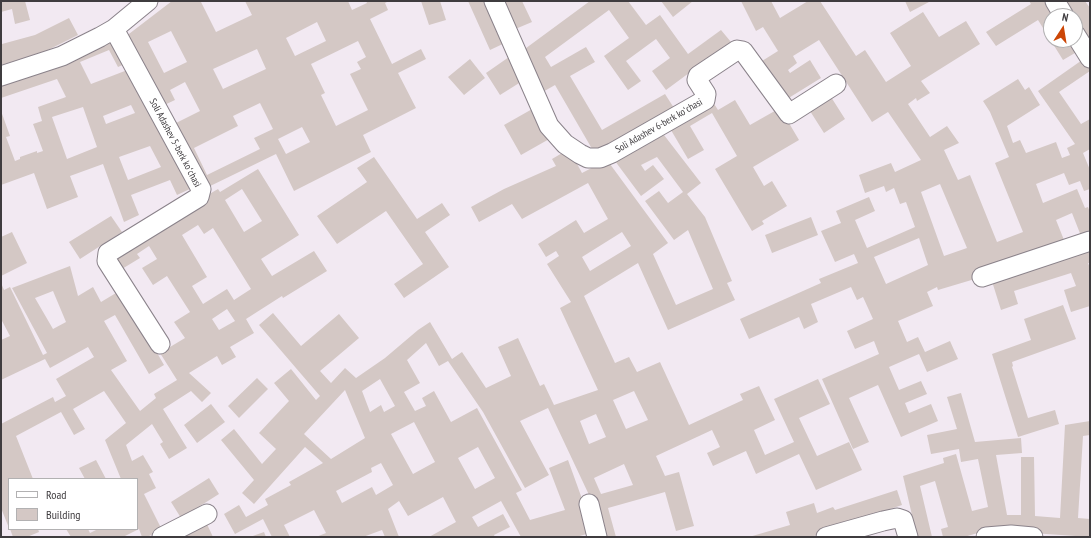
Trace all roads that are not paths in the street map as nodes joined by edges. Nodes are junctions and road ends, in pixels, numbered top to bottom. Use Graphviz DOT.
graph roads {
  1 [pos="494,1"];
  2 [pos="146,2"];
  3 [pos="114,29"];
  4 [pos="1083,47"];
  5 [pos="1090,58"];
  6 [pos="1,76"];
  7 [pos="836,84"];
  8 [pos="1090,241"];
  9 [pos="982,277"];
  10 [pos="160,344"];
  11 [pos="589,504"];
  12 [pos="207,514"];
  13 [pos="162,537"];
  14 [pos="597,537"];
  15 [pos="826,537"];
  16 [pos="908,537"];
  17 [pos="986,537"];
  18 [pos="1034,537"];
  1 -- 7 [label="street, Soli Adashev 6-berk koʻchasi"];
  2 -- 3 [label="street"];
  3 -- 6 [label="street"];
  3 -- 10 [label="street, Soli Adashev 5-berk koʻchasi"];
  4 -- 5 [label="street"];
  8 -- 9 [label="street"];
  11 -- 14 [label="street"];
  12 -- 13 [label="street"];
  15 -- 16 [label="street"];
  17 -- 18 [label="street"];
}
